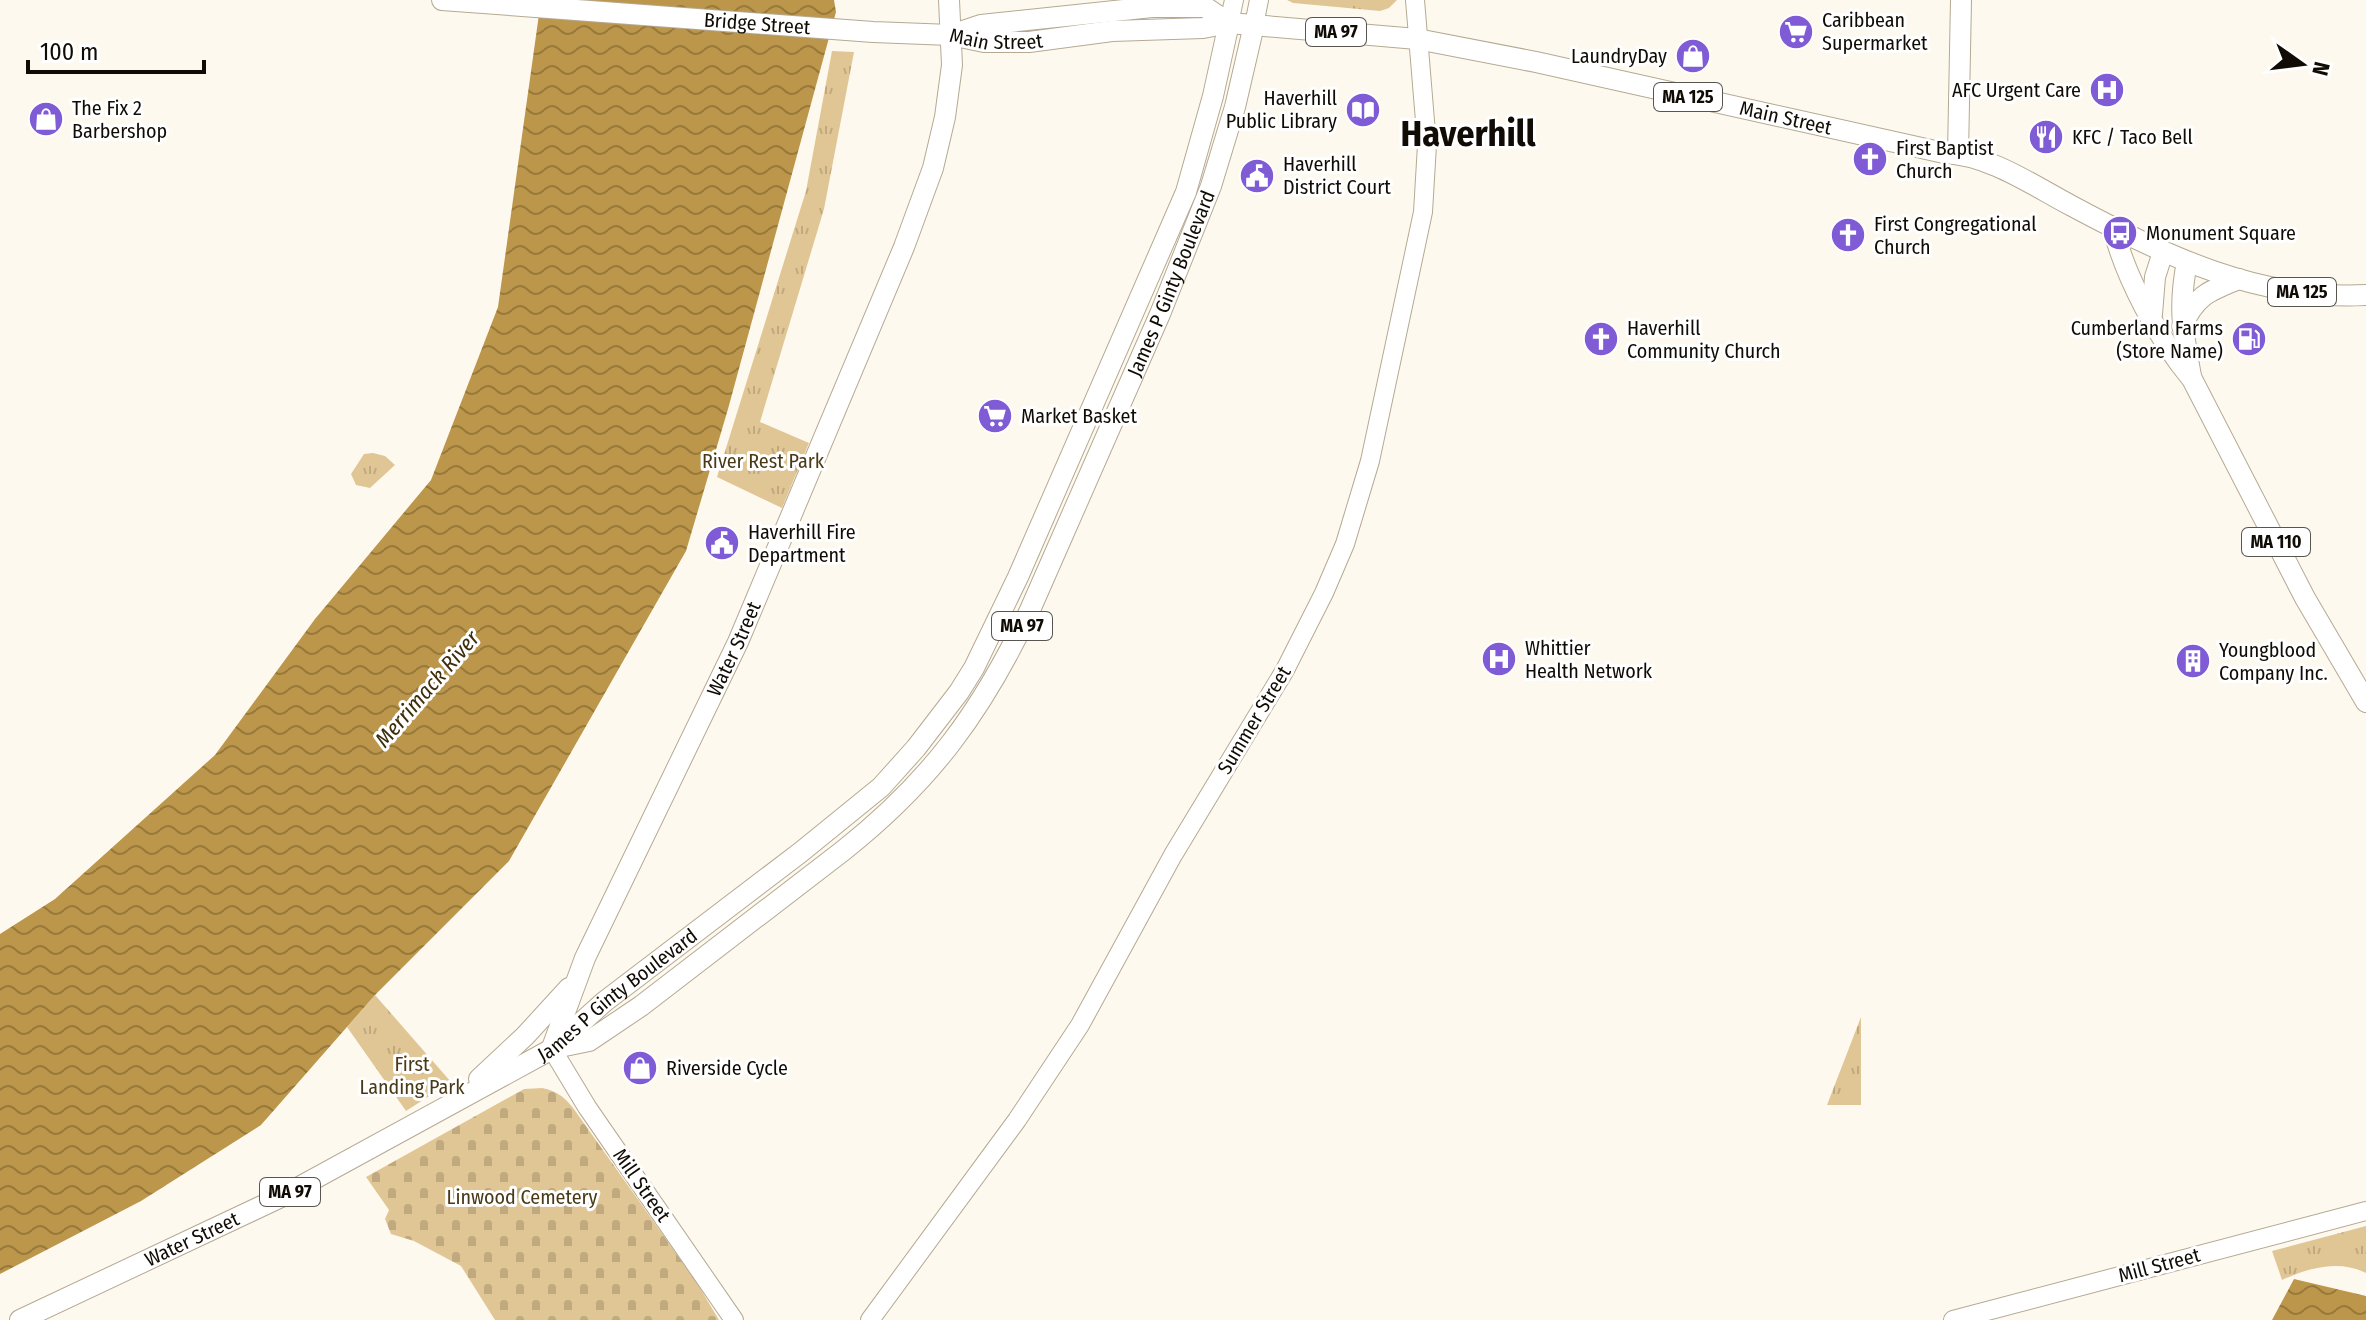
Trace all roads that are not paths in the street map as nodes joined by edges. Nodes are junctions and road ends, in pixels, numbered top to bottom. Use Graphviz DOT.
graph roads {
  1 [pos="442,0"];
  2 [pos="949,0"];
  3 [pos="1234,0"];
  4 [pos="1259,0"];
  5 [pos="1415,0"];
  6 [pos="1961,0"];
  7 [pos="1229,23"];
  8 [pos="1254,25"];
  9 [pos="951,35"];
  10 [pos="1417,39"];
  11 [pos="1958,154"];
  12 [pos="2113,228"];
  13 [pos="2163,252"];
  14 [pos="2187,262"];
  15 [pos="2239,279"];
  16 [pos="2366,295"];
  17 [pos="2152,317"];
  18 [pos="2182,326"];
  19 [pos="2192,379"];
  20 [pos="2366,702"];
  21 [pos="577,979"];
  22 [pos="552,1049"];
  23 [pos="448,1106"];
  24 [pos="2366,1211"];
  25 [pos="20,1320"];
  26 [pos="734,1320"];
  27 [pos="870,1320"];
  28 [pos="1953,1320"];
  1 -- 9 [label="main road, Bridge Street"];
  2 -- 9 [label="main road, Water Street"];
  3 -- 7 [label="main road"];
  4 -- 8 [label="main road"];
  5 -- 10 [label="main road, Summer Street"];
  6 -- 11 [label="main road"];
  7 -- 8 [label="main road, Main Street / MA 97"];
  7 -- 9 [label="main road, Main Street"];
  7 -- 22 [label="main road, James P Ginty Boulevard / MA 97"];
  8 -- 10 [label="main road, Main Street / MA 97"];
  8 -- 22 [label="main road, James P Ginty Boulevard / MA 97"];
  9 -- 21 [label="main road, Water Street"];
  10 -- 11 [label="main road, Main Street / MA 125"];
  10 -- 27 [label="main road, Summer Street"];
  11 -- 12 [label="main road, Main Street"];
  12 -- 13 [label="main road, Main Street"];
  12 -- 17 [label="main road, MA 110"];
  13 -- 14 [label="main road, Main Street"];
  13 -- 17 [label="main road"];
  14 -- 15 [label="main road, Main Street / MA 125"];
  14 -- 18 [label="main road, MA 110"];
  15 -- 16 [label="main road, Main Street / MA 125"];
  15 -- 18 [label="main road"];
  17 -- 19 [label="main road, MA 110"];
  18 -- 19 [label="main road, MA 110"];
  19 -- 20 [label="main road, MA 110"];
  21 -- 22 [label="main road, Water Street"];
  21 -- 23 [label="main road, Water Street"];
  22 -- 23 [label="main road, Water Street / MA 97"];
  22 -- 26 [label="main road, Mill Street"];
  23 -- 25 [label="main road, Water Street / MA 97"];
  24 -- 28 [label="main road, Mill Street"];
}
